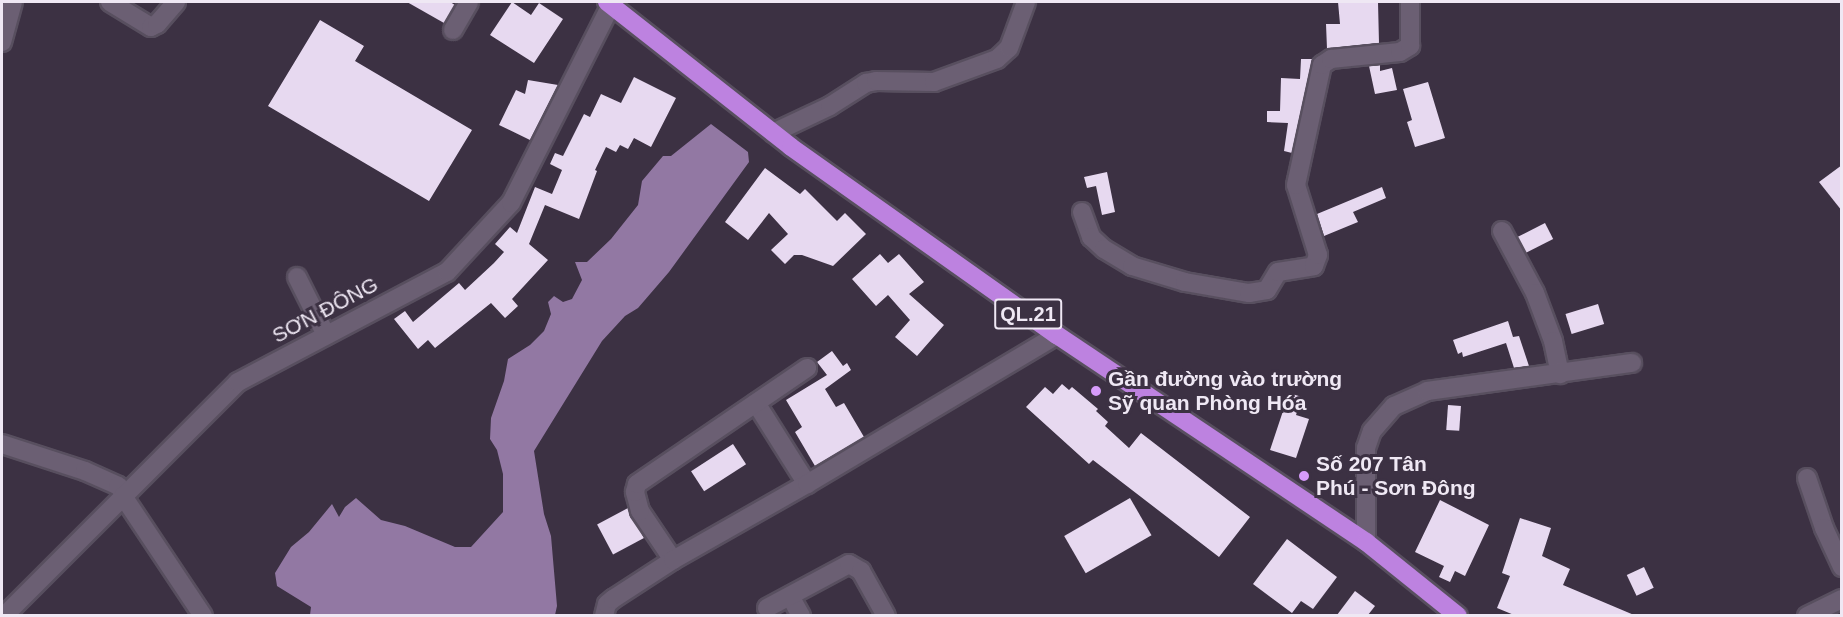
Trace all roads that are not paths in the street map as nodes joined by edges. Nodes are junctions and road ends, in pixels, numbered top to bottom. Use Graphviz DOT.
graph roads {
  1 [pos="13,2"];
  2 [pos="110,2"];
  3 [pos="176,2"];
  4 [pos="469,2"];
  5 [pos="1026,2"];
  6 [pos="1410,2"];
  7 [pos="609,3"];
  8 [pos="453,30"];
  9 [pos="2,42"];
  10 [pos="773,134"];
  11 [pos="1082,212"];
  12 [pos="1502,231"];
  13 [pos="297,277"];
  14 [pos="326,335"];
  15 [pos="1057,335"];
  16 [pos="1632,363"];
  17 [pos="807,368"];
  18 [pos="1560,374"];
  19 [pos="756,403"];
  20 [pos="2,444"];
  21 [pos="1807,478"];
  22 [pos="807,484"];
  23 [pos="125,495"];
  24 [pos="1366,542"];
  25 [pos="673,560"];
  26 [pos="1842,567"];
  27 [pos="790,596"];
  28 [pos="1842,599"];
  29 [pos="767,608"];
  30 [pos="4,615"];
  31 [pos="203,615"];
  32 [pos="604,615"];
  33 [pos="801,615"];
  34 [pos="886,615"];
  35 [pos="1458,615"];
  36 [pos="1807,615"];
  1 -- 9 [label="street"];
  2 -- 3 [label="street"];
  4 -- 8 [label="street"];
  5 -- 10 [label="street"];
  6 -- 11 [label="street"];
  7 -- 10 [label="highway, QL.21"];
  7 -- 14 [label="street, SƠN ĐÔNG"];
  10 -- 15 [label="highway, QL.21"];
  12 -- 18 [label="street"];
  13 -- 14 [label="street"];
  14 -- 23 [label="street, SƠN ĐÔNG"];
  15 -- 22 [label="street"];
  15 -- 24 [label="highway, QL.21"];
  16 -- 18 [label="street"];
  17 -- 19 [label="street"];
  18 -- 24 [label="street"];
  19 -- 22 [label="street"];
  19 -- 25 [label="street"];
  20 -- 23 [label="street"];
  21 -- 26 [label="street"];
  22 -- 25 [label="street"];
  23 -- 30 [label="street, SƠN ĐÔNG"];
  23 -- 31 [label="street"];
  24 -- 35 [label="highway, QL.21"];
  25 -- 32 [label="street"];
  27 -- 29 [label="street"];
  27 -- 33 [label="street"];
  27 -- 34 [label="street"];
  28 -- 36 [label="street"];
}
